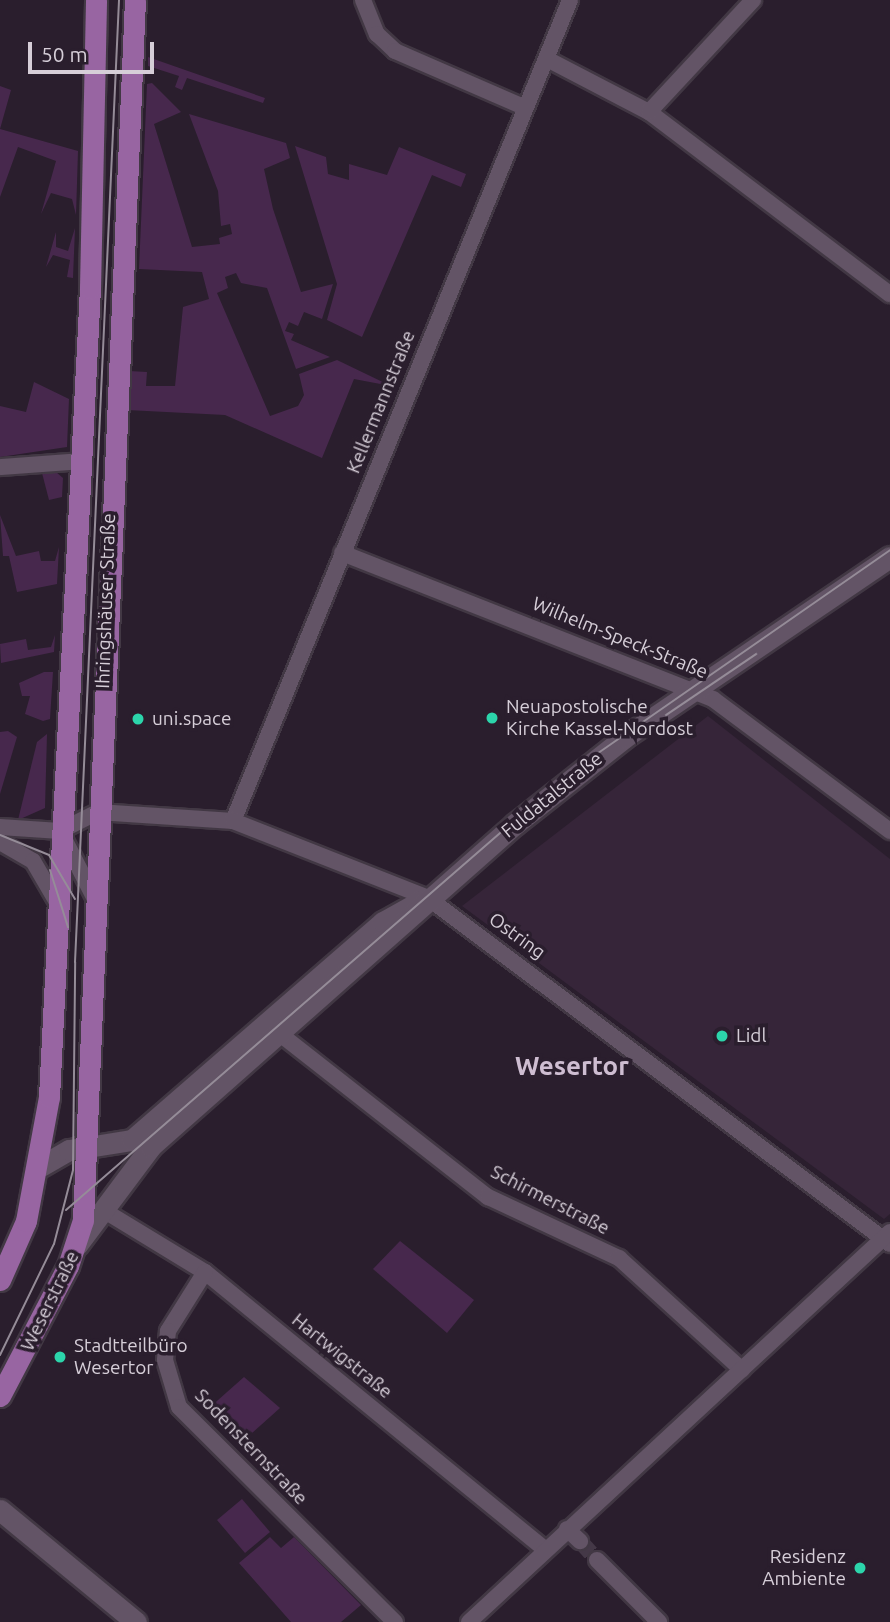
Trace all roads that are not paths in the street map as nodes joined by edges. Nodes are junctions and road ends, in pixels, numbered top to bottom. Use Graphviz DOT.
graph roads {
  1 [pos="96,0"];
  2 [pos="135,0"];
  3 [pos="363,0"];
  4 [pos="570,0"];
  5 [pos="753,0"];
  6 [pos="547,59"];
  7 [pos="524,107"];
  8 [pos="649,112"];
  9 [pos="888,288"];
  10 [pos="82,461"];
  11 [pos="0,467"];
  12 [pos="342,553"];
  13 [pos="890,556"];
  14 [pos="695,690"];
  15 [pos="98,812"];
  16 [pos="233,821"];
  17 [pos="0,827"];
  18 [pos="60,831"];
  19 [pos="890,831"];
  20 [pos="0,842"];
  21 [pos="428,898"];
  22 [pos="96,901"];
  23 [pos="58,904"];
  24 [pos="273,1029"];
  25 [pos="86,1147"];
  26 [pos="41,1166"];
  27 [pos="93,1206"];
  28 [pos="888,1238"];
  29 [pos="205,1272"];
  30 [pos="0,1280"];
  31 [pos="743,1370"];
  32 [pos="0,1396"];
  33 [pos="0,1510"];
  34 [pos="567,1529"];
  35 [pos="580,1541"];
  36 [pos="544,1548"];
  37 [pos="597,1560"];
  38 [pos="136,1622"];
  39 [pos="395,1622"];
  40 [pos="470,1622"];
  41 [pos="659,1622"];
  1 -- 10 [label="main road, Ihringshäuser Straße"];
  2 -- 15 [label="main road, Ihringshäuser Straße"];
  3 -- 7 [label="street"];
  4 -- 6 [label="street, Kellermannstraße"];
  5 -- 8 [label="street"];
  6 -- 7 [label="street, Kellermannstraße"];
  6 -- 8 [label="street"];
  7 -- 12 [label="street, Kellermannstraße"];
  8 -- 9 [label="street"];
  10 -- 11 [label="street"];
  10 -- 18 [label="main road, Ihringshäuser Straße"];
  12 -- 14 [label="street, Wilhelm-Speck-Straße"];
  12 -- 16 [label="street, Kellermannstraße"];
  13 -- 14 [label="main road, Fuldatalstraße"];
  14 -- 19 [label="street, Wilhelm-Speck-Straße"];
  14 -- 21 [label="main road, Fuldatalstraße"];
  15 -- 16 [label="street, Ostring"];
  15 -- 18 [label="street"];
  15 -- 22 [label="main road, Ihringshäuser Straße"];
  16 -- 21 [label="street, Ostring"];
  17 -- 18 [label="street"];
  18 -- 22 [label="street"];
  18 -- 23 [label="main road, Ihringshäuser Straße"];
  20 -- 23 [label="street"];
  21 -- 24 [label="main road, Fuldatalstraße"];
  21 -- 28 [label="street, Ostring"];
  22 -- 25 [label="main road, Ihringshäuser Straße"];
  23 -- 26 [label="main road, Ihringshäuser Straße"];
  24 -- 25 [label="main road, Fuldatalstraße"];
  24 -- 27 [label="main road, Fuldatalstraße"];
  24 -- 31 [label="street, Schirmerstraße"];
  25 -- 26 [label="main road, Fuldatalstraße"];
  25 -- 27 [label="main road, Ihringshäuser Straße"];
  26 -- 30 [label="main road, Ihringshäuser Straße"];
  27 -- 29 [label="street, Hartwigstraße"];
  27 -- 32 [label="main road, Weserstraße"];
  28 -- 31 [label="street"];
  29 -- 36 [label="street, Hartwigstraße"];
  29 -- 39 [label="street, Sodensternstraße"];
  31 -- 34 [label="street"];
  33 -- 38 [label="main road"];
  34 -- 35 [label="street"];
  34 -- 36 [label="street"];
  36 -- 40 [label="street"];
  37 -- 41 [label="street"];
}
